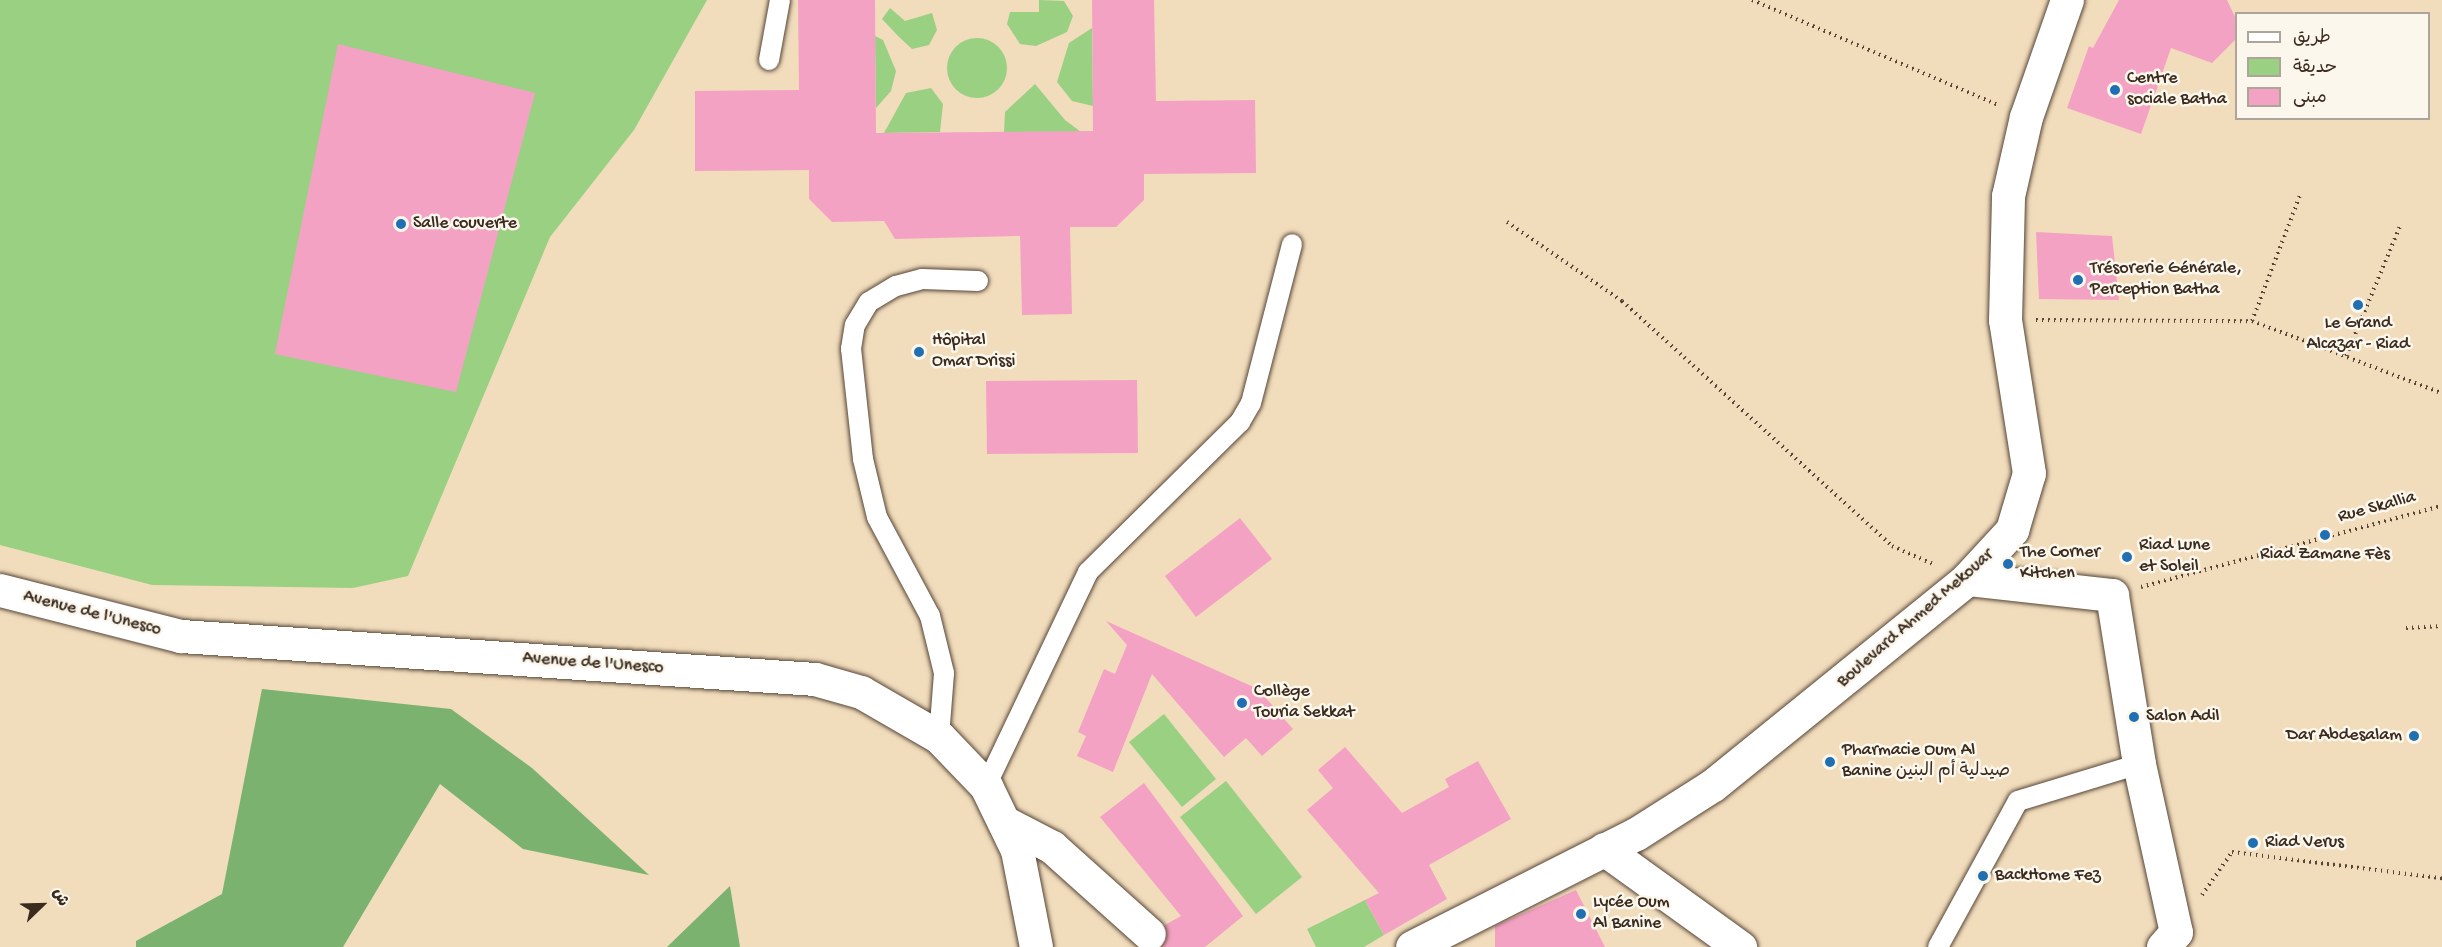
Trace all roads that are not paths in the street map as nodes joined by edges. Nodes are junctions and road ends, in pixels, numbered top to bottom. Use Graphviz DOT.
graph roads {
  1 [pos="780,0"];
  2 [pos="2067,0"];
  3 [pos="769,60"];
  4 [pos="1292,244"];
  5 [pos="978,281"];
  6 [pos="1967,579"];
  7 [pos="0,590"];
  8 [pos="939,737"];
  9 [pos="2139,764"];
  10 [pos="986,786"];
  11 [pos="1008,824"];
  12 [pos="1604,849"];
  13 [pos="1149,934"];
  14 [pos="2169,940"];
  15 [pos="1036,947"];
  16 [pos="1412,947"];
  17 [pos="1740,947"];
  18 [pos="1938,947"];
  1 -- 3 [label="lane"];
  2 -- 6 [label="street, Boulevard Ahmed Mekouar"];
  4 -- 10 [label="lane"];
  5 -- 8 [label="lane"];
  6 -- 9 [label="street"];
  6 -- 12 [label="street, Boulevard Ahmed Mekouar"];
  7 -- 8 [label="street, Avenue de l'Unesco"];
  8 -- 10 [label="street, Avenue de l'Unesco"];
  9 -- 14 [label="street"];
  9 -- 18 [label="lane"];
  10 -- 11 [label="street, Avenue de l'Unesco"];
  11 -- 13 [label="street"];
  11 -- 15 [label="street, Avenue de l'Unesco"];
  12 -- 16 [label="street, Boulevard Ahmed Mekouar"];
  12 -- 17 [label="street"];
}
